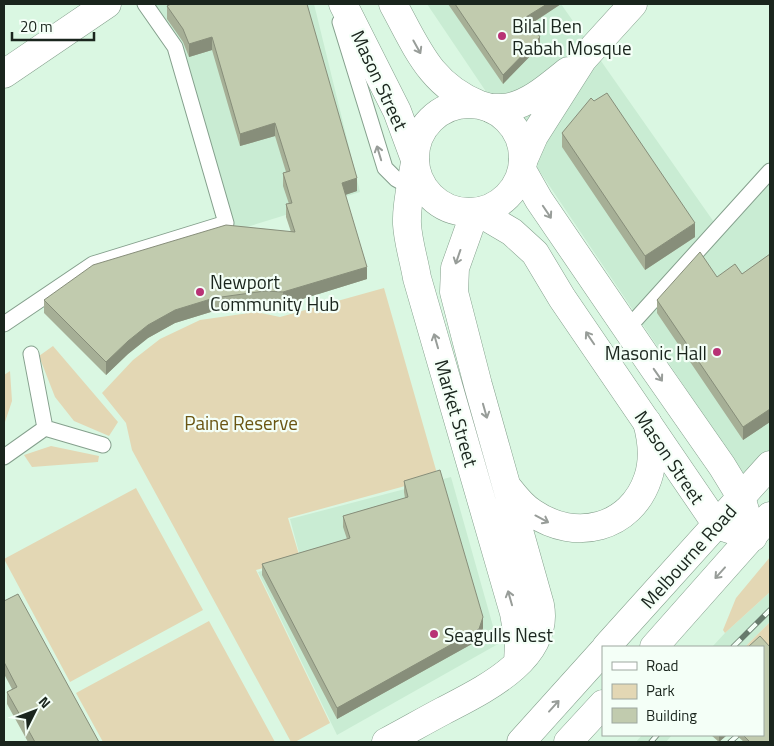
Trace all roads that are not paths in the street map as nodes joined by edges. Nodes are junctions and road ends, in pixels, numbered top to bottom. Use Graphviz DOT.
graph roads {
  1 [pos="106,4"];
  2 [pos="145,4"];
  3 [pos="334,4"];
  4 [pos="343,4"];
  5 [pos="393,4"];
  6 [pos="633,4"];
  7 [pos="583,59"];
  8 [pos="4,74"];
  9 [pos="485,106"];
  10 [pos="522,166"];
  11 [pos="413,169"];
  12 [pos="770,170"];
  13 [pos="477,212"];
  14 [pos="4,324"];
  15 [pos="627,329"];
  16 [pos="31,354"];
  17 [pos="647,422"];
  18 [pos="45,428"];
  19 [pos="103,446"];
  20 [pos="4,457"];
  21 [pos="770,465"];
  22 [pos="506,486"];
  23 [pos="741,497"];
  24 [pos="770,516"];
  25 [pos="717,525"];
  26 [pos="753,537"];
  27 [pos="607,646"];
  28 [pos="655,646"];
  29 [pos="602,652"];
  30 [pos="518,663"];
  31 [pos="602,705"];
  32 [pos="386,742"];
  33 [pos="521,742"];
  34 [pos="568,742"];
  1 -- 8 [label="street"];
  2 -- 14 [label="lane"];
  11 -- 3 [label="lane, one-way"];
  4 -- 11 [label="street, Mason Street"];
  5 -- 9 [label="street, one-way"];
  6 -- 7 [label="street"];
  7 -- 9 [label="street"];
  7 -- 10 [label="street"];
  9 -- 10 [label="street"];
  9 -- 11 [label="street"];
  10 -- 13 [label="street"];
  10 -- 15 [label="street, Mason Street, one-way"];
  11 -- 13 [label="street"];
  30 -- 11 [label="street, Market Street, one-way"];
  12 -- 15 [label="lane"];
  17 -- 13 [label="street, Mason Street, one-way"];
  13 -- 22 [label="street, Market Street, one-way"];
  15 -- 23 [label="street, Mason Street, one-way"];
  16 -- 18 [label="lane"];
  22 -- 17 [label="street, one-way"];
  17 -- 25 [label="street, Mason Street"];
  18 -- 19 [label="lane"];
  18 -- 20 [label="lane"];
  21 -- 23 [label="street, Melbourne Road"];
  22 -- 30 [label="street, Market Street"];
  23 -- 25 [label="street, Melbourne Road"];
  23 -- 26 [label="street, Mason Street"];
  24 -- 26 [label="street, Melbourne Road"];
  25 -- 26 [label="street"];
  25 -- 27 [label="street, Melbourne Road"];
  26 -- 28 [label="street, Melbourne Road, one-way"];
  33 -- 29 [label="street, one-way"];
  30 -- 32 [label="street, Market Street"];
  31 -- 34 [label="street"];
}
